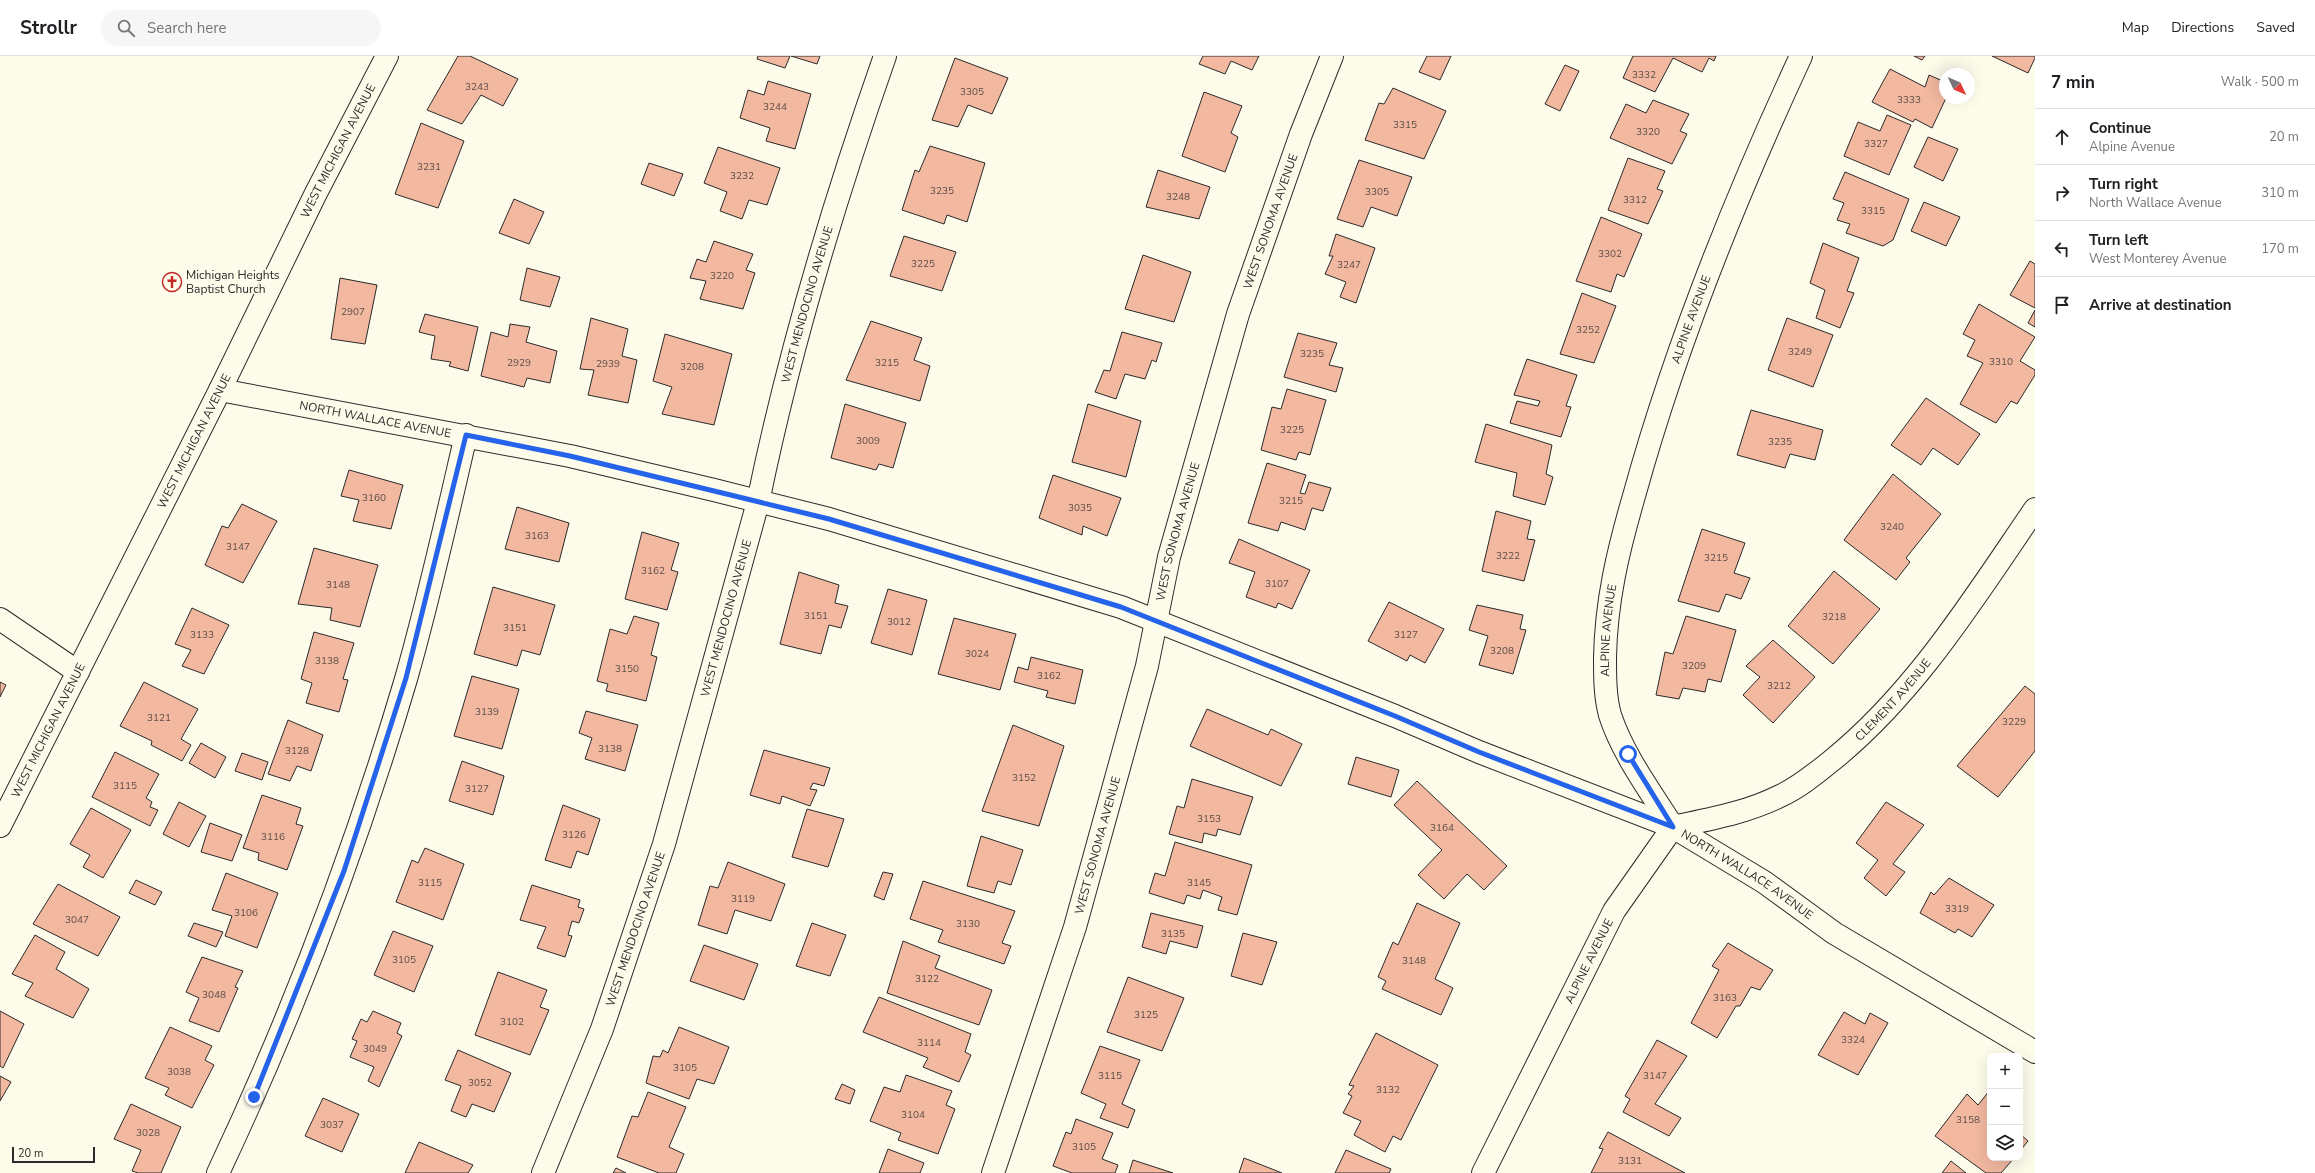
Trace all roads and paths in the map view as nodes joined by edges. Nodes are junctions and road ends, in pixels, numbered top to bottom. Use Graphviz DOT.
graph roads {
  1 [pos="387,56"];
  2 [pos="885,56"];
  3 [pos="1332,56"];
  4 [pos="1801,56"];
  5 [pos="220,390"];
  6 [pos="466,435"];
  7 [pos="758,502"];
  8 [pos="2035,509"];
  9 [pos="0,619"];
  10 [pos="1156,621"];
  11 [pos="78,672"];
  12 [pos="0,826"];
  13 [pos="1673,827"];
  14 [pos="2035,1052"];
  15 [pos="218,1173"];
  16 [pos="543,1173"];
  17 [pos="993,1173"];
  18 [pos="1483,1173"];
  1 -- 5 [label="street, WEST MICHIGAN AVENUE"];
  2 -- 7 [label="street, WEST MENDOCINO AVENUE"];
  3 -- 10 [label="street, WEST SONOMA AVENUE"];
  4 -- 13 [label="street, ALPINE AVENUE"];
  5 -- 6 [label="street, NORTH WALLACE AVENUE"];
  5 -- 11 [label="street, WEST MICHIGAN AVENUE"];
  6 -- 7 [label="street, NORTH WALLACE AVENUE"];
  6 -- 15 [label="street"];
  7 -- 10 [label="street, NORTH WALLACE AVENUE"];
  7 -- 16 [label="street, WEST MENDOCINO AVENUE"];
  8 -- 13 [label="street, CLEMENT AVENUE"];
  9 -- 11 [label="street"];
  10 -- 13 [label="street, NORTH WALLACE AVENUE"];
  10 -- 17 [label="street, WEST SONOMA AVENUE"];
  11 -- 12 [label="street, WEST MICHIGAN AVENUE"];
  13 -- 14 [label="street, NORTH WALLACE AVENUE"];
  13 -- 18 [label="street, ALPINE AVENUE"];
}
